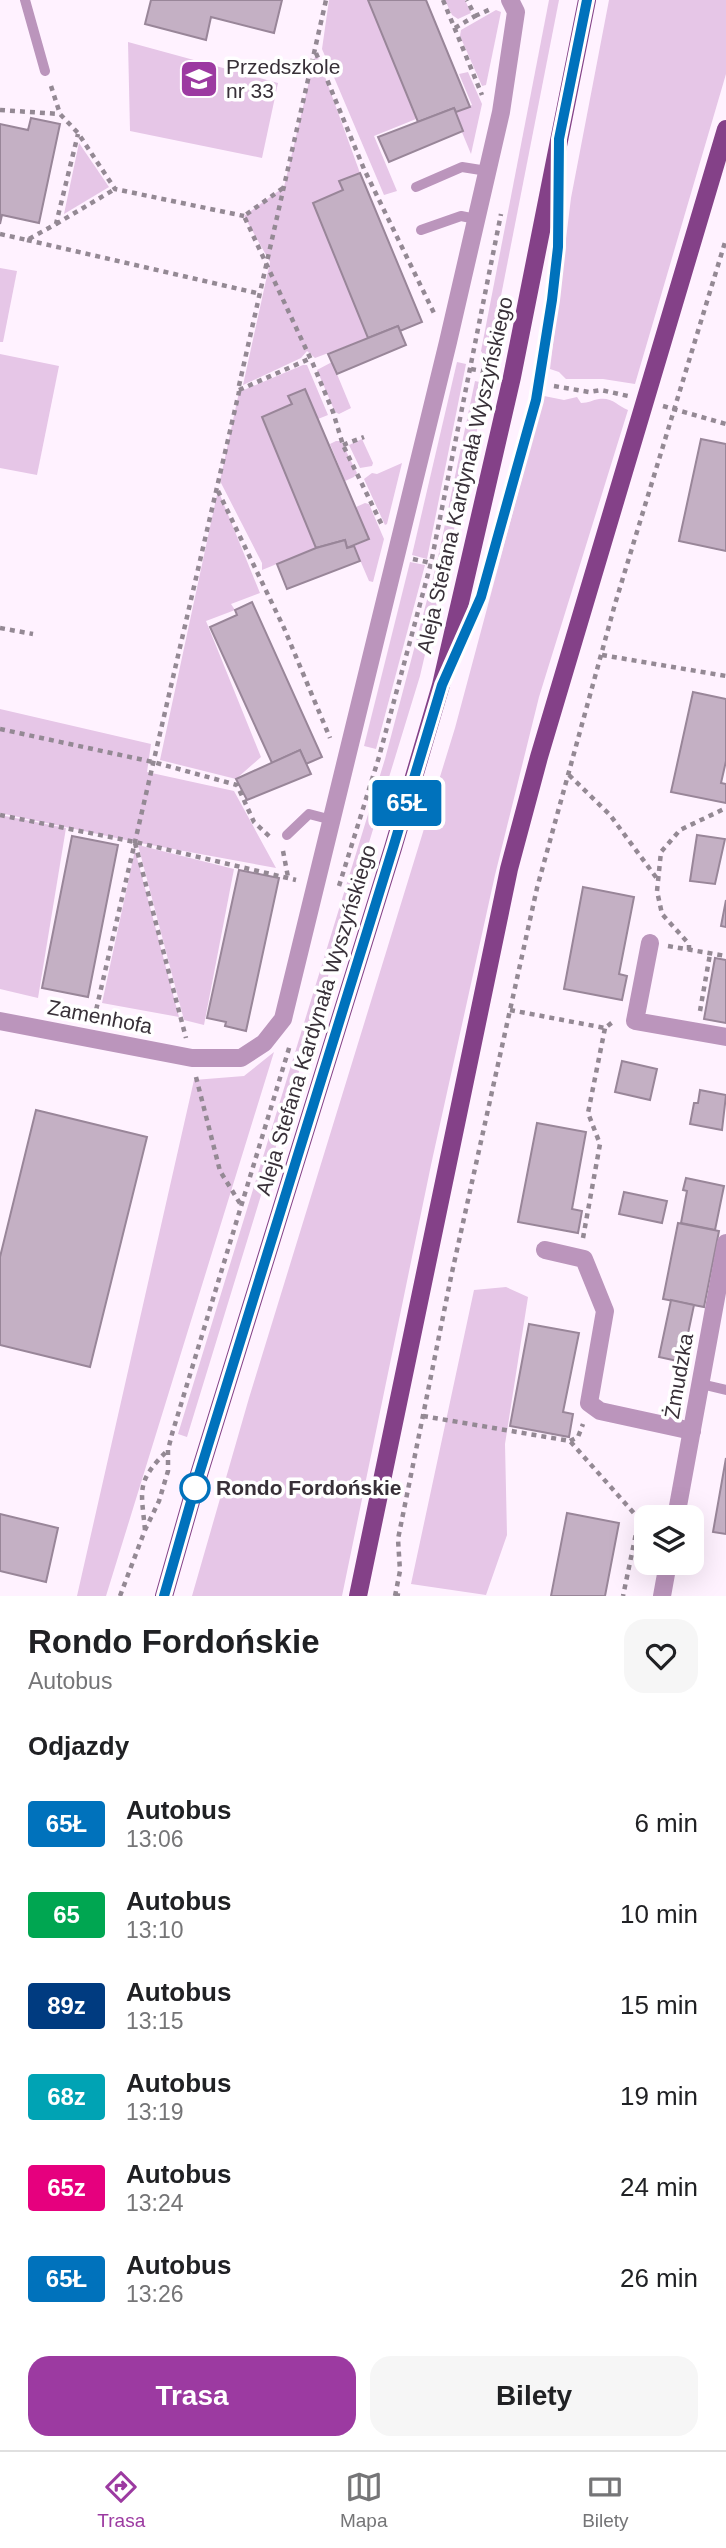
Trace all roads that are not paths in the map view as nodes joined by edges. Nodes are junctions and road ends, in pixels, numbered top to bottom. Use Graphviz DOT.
graph roads {
  1 [pos="25,0"];
  2 [pos="510,0"];
  3 [pos="587,0"];
  4 [pos="45,71"];
  5 [pos="726,129"];
  6 [pos="559,139"];
  7 [pos="487,171"];
  8 [pos="416,187"];
  9 [pos="477,219"];
  10 [pos="421,230"];
  11 [pos="442,685"];
  12 [pos="332,820"];
  13 [pos="287,835"];
  14 [pos="650,943"];
  15 [pos="0,1021"];
  16 [pos="726,1037"];
  17 [pos="726,1243"];
  18 [pos="545,1250"];
  19 [pos="723,1279"];
  20 [pos="701,1384"];
  21 [pos="726,1390"];
  22 [pos="692,1431"];
  23 [pos="679,1505"];
  24 [pos="666,1575"];
  25 [pos="164,1596"];
  26 [pos="358,1596"];
  27 [pos="662,1596"];
  1 -- 4 [label="lane"];
  2 -- 7 [label="street, Zamenhofa"];
  3 -- 6 [label="main road, Aleja Stefana Kardynała Wyszyńskiego"];
  5 -- 26 [label="main road"];
  6 -- 11 [label="main road, Aleja Stefana Kardynała Wyszyńskiego"];
  6 -- 11 [label="lane"];
  7 -- 8 [label="lane"];
  7 -- 9 [label="street, Zamenhofa"];
  9 -- 10 [label="lane"];
  9 -- 12 [label="street, Zamenhofa"];
  11 -- 25 [label="main road, Aleja Stefana Kardynała Wyszyńskiego"];
  12 -- 13 [label="lane"];
  12 -- 15 [label="street, Zamenhofa"];
  14 -- 16 [label="street"];
  17 -- 19 [label="street, Żmudzka"];
  18 -- 22 [label="street"];
  19 -- 20 [label="street, Żmudzka"];
  20 -- 21 [label="lane"];
  20 -- 22 [label="street, Żmudzka"];
  22 -- 23 [label="street, Żmudzka"];
  24 -- 27 [label="street"];
}
